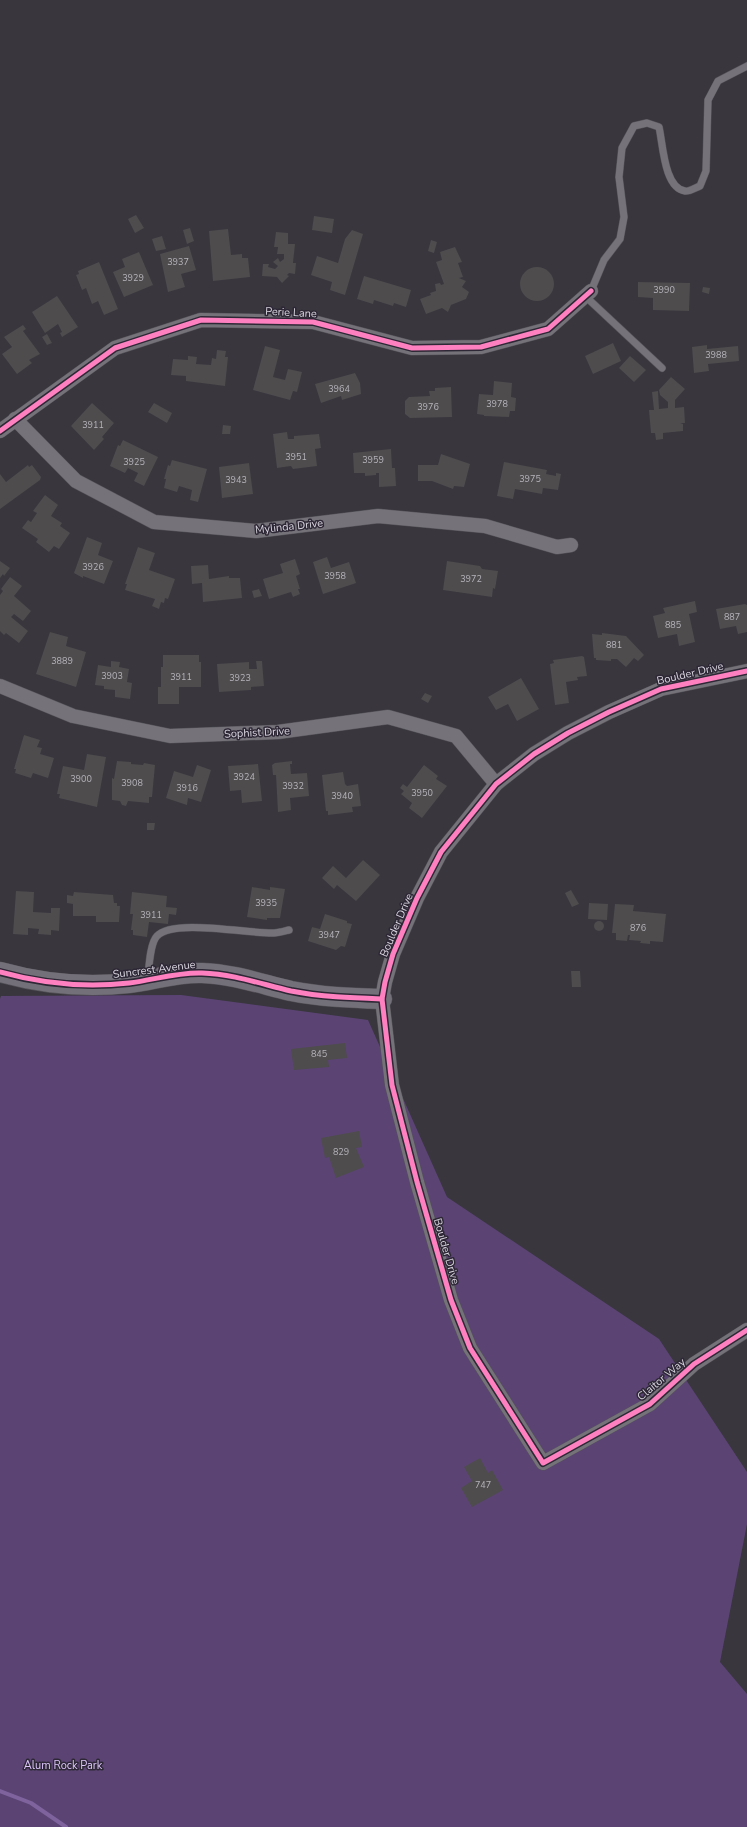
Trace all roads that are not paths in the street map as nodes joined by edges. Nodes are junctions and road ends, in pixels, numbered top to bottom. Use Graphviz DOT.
graph roads {
  1 [pos="747,66"];
  2 [pos="588,293"];
  3 [pos="662,368"];
  4 [pos="15,419"];
  5 [pos="0,431"];
  6 [pos="571,545"];
  7 [pos="747,671"];
  8 [pos="0,686"];
  9 [pos="496,784"];
  10 [pos="290,930"];
  11 [pos="0,972"];
  12 [pos="148,980"];
  13 [pos="382,999"];
  14 [pos="747,1330"];
  15 [pos="543,1463"];
  1 -- 2 [label="lane"];
  2 -- 3 [label="lane"];
  2 -- 4 [label="street, Perie Lane"];
  4 -- 5 [label="street, Perie Lane"];
  4 -- 6 [label="street, Mylinda Drive"];
  7 -- 9 [label="street, Boulder Drive"];
  8 -- 9 [label="street, Sophist Drive"];
  9 -- 13 [label="street, Boulder Drive"];
  10 -- 12 [label="lane"];
  11 -- 12 [label="street, Suncrest Avenue"];
  12 -- 13 [label="street, Suncrest Avenue"];
  13 -- 15 [label="street, Boulder Drive"];
  14 -- 15 [label="street, Claitor Way"];
}
